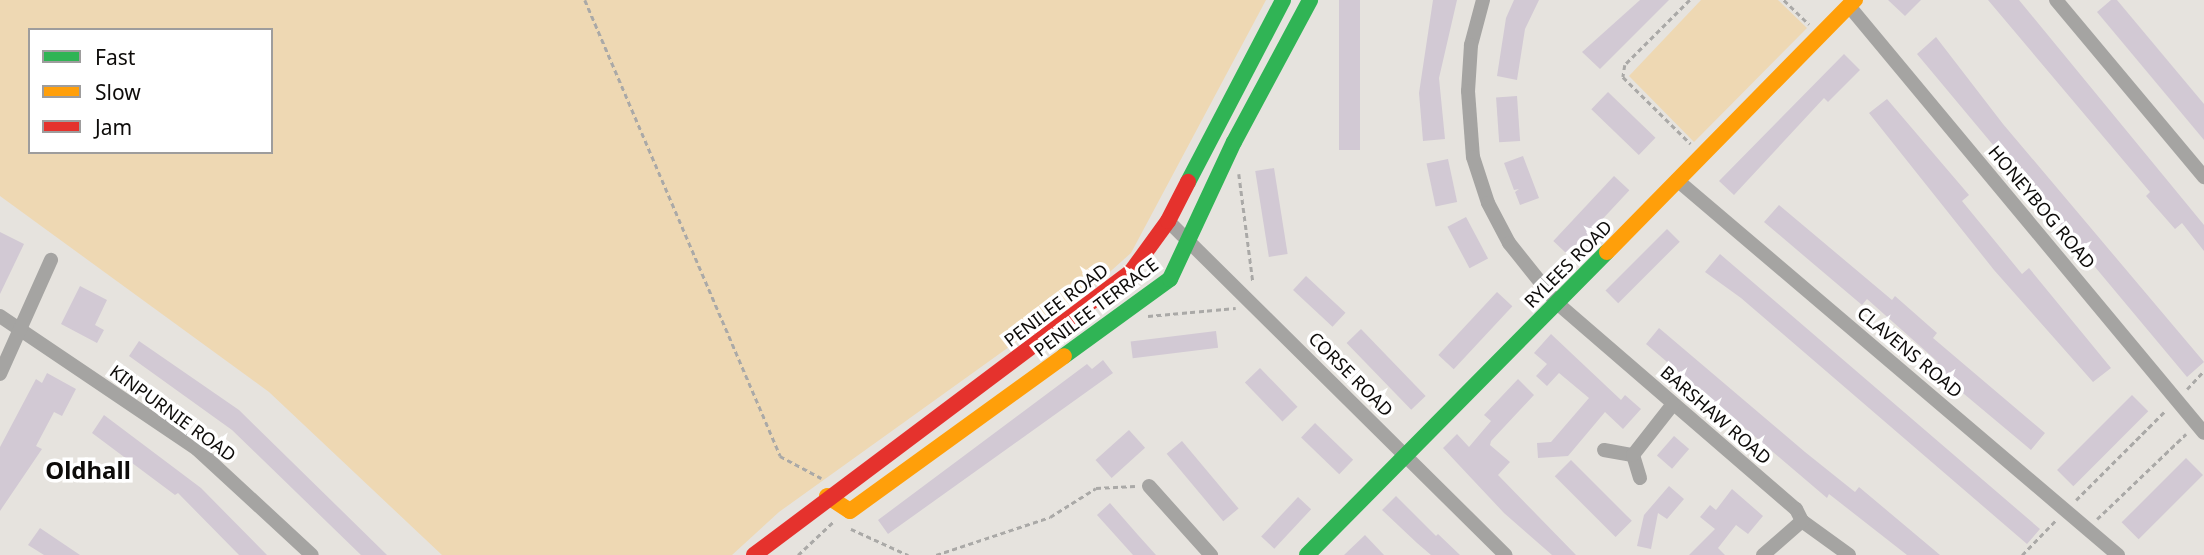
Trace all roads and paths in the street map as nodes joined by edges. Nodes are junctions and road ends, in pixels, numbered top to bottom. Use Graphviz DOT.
graph roads {
  1 [pos="585,0"];
  2 [pos="1283,0"];
  3 [pos="1310,0"];
  4 [pos="1483,0"];
  5 [pos="1690,0"];
  6 [pos="1784,0"];
  7 [pos="2056,0"];
  8 [pos="1852,3"];
  9 [pos="1821,36"];
  10 [pos="1703,155"];
  11 [pos="2204,177"];
  12 [pos="1677,180"];
  13 [pos="1168,221"];
  14 [pos="1189,239"];
  15 [pos="51,260"];
  16 [pos="1557,303"];
  17 [pos="0,316"];
  18 [pos="20,329"];
  19 [pos="2204,371"];
  20 [pos="0,374"];
  21 [pos="2177,399"];
  22 [pos="1673,404"];
  23 [pos="2200,428"];
  24 [pos="1604,450"];
  25 [pos="1406,454"];
  26 [pos="1633,455"];
  27 [pos="1640,478"];
  28 [pos="1149,486"];
  29 [pos="827,496"];
  30 [pos="2066,510"];
  31 [pos="850,511"];
  32 [pos="1802,521"];
  33 [pos="834,522"];
  34 [pos="2087,528"];
  35 [pos="807,547"];
  36 [pos="312,555"];
  37 [pos="754,555"];
  38 [pos="798,555"];
  39 [pos="807,555"];
  40 [pos="908,555"];
  41 [pos="936,555"];
  42 [pos="1211,555"];
  43 [pos="1307,555"];
  44 [pos="1506,555"];
  45 [pos="1763,555"];
  46 [pos="1849,555"];
  47 [pos="2022,555"];
  48 [pos="2118,555"];
  1 -- 29 [label="path"];
  2 -- 13 [label="street, PENILEE ROAD"];
  3 -- 14 [label="street, PENILEE TERRACE"];
  4 -- 16 [label="street, BARSHAW ROAD"];
  5 -- 10 [label="path"];
  6 -- 9 [label="path"];
  7 -- 11 [label="street"];
  8 -- 9 [label="street, RYLEES ROAD"];
  8 -- 21 [label="street, HONEYBOG ROAD"];
  9 -- 10 [label="street, RYLEES ROAD"];
  10 -- 12 [label="street, RYLEES ROAD"];
  12 -- 16 [label="street, RYLEES ROAD"];
  12 -- 30 [label="street, CLAVENS ROAD"];
  13 -- 14 [label="street, CORSE ROAD"];
  13 -- 29 [label="street, PENILEE ROAD"];
  14 -- 25 [label="street, CORSE ROAD"];
  14 -- 31 [label="street, PENILEE TERRACE"];
  15 -- 18 [label="street"];
  16 -- 22 [label="street, BARSHAW ROAD"];
  16 -- 25 [label="street, RYLEES ROAD"];
  17 -- 18 [label="street, KINPURNIE ROAD"];
  18 -- 20 [label="street"];
  18 -- 36 [label="street, KINPURNIE ROAD"];
  19 -- 21 [label="path"];
  21 -- 23 [label="street, HONEYBOG ROAD"];
  21 -- 30 [label="path"];
  22 -- 26 [label="street"];
  22 -- 32 [label="street, BARSHAW ROAD"];
  23 -- 34 [label="path"];
  24 -- 26 [label="street"];
  25 -- 43 [label="street, RYLEES ROAD"];
  25 -- 44 [label="street, CORSE ROAD"];
  26 -- 27 [label="street"];
  28 -- 41 [label="path"];
  28 -- 42 [label="street"];
  29 -- 31 [label="street"];
  29 -- 37 [label="street, PENILEE ROAD"];
  30 -- 34 [label="street, CLAVENS ROAD"];
  30 -- 47 [label="path"];
  31 -- 33 [label="path"];
  32 -- 45 [label="street"];
  32 -- 46 [label="street, BARSHAW ROAD"];
  33 -- 35 [label="path"];
  33 -- 40 [label="path"];
  34 -- 48 [label="street, CLAVENS ROAD"];
  35 -- 38 [label="path"];
  35 -- 39 [label="path"];
}
